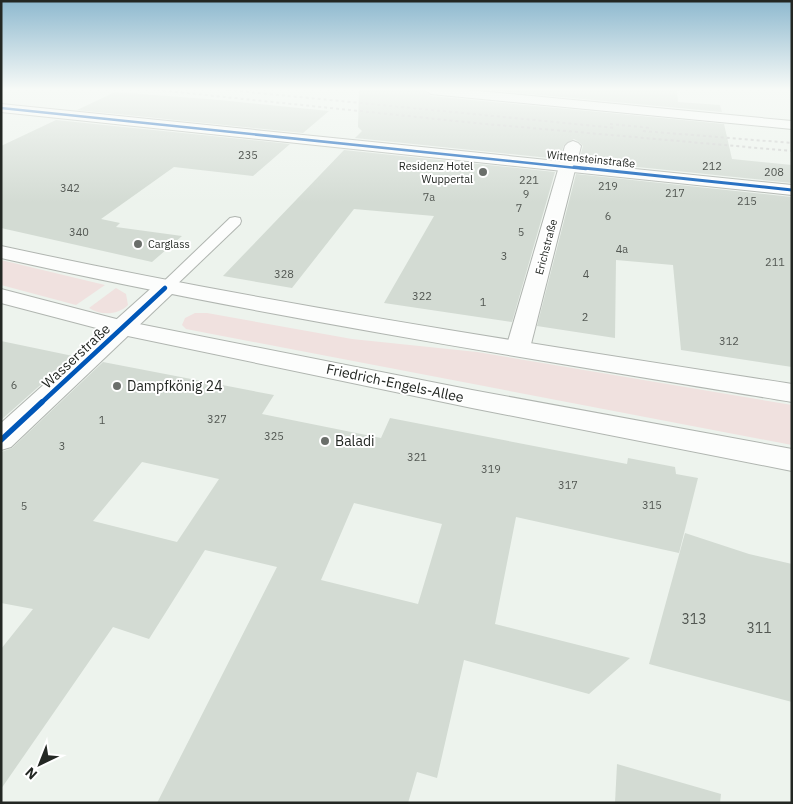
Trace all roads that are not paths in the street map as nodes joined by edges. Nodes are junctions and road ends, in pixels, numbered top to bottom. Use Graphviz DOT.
graph roads {
  1 [pos="189,128"];
  2 [pos="573,146"];
  3 [pos="568,167"];
  4 [pos="792,190"];
  5 [pos="235,222"];
  6 [pos="1,252"];
  7 [pos="165,288"];
  8 [pos="1,296"];
  9 [pos="123,328"];
  10 [pos="518,348"];
  11 [pos="792,393"];
  12 [pos="1,440"];
  13 [pos="792,460"];
  1 -- 3 [label="street, Wittensteinstraße"];
  2 -- 3 [label="street, Erichstraße"];
  3 -- 4 [label="street, Wittensteinstraße"];
  3 -- 10 [label="street, Erichstraße"];
  5 -- 7 [label="lane"];
  6 -- 7 [label="street"];
  7 -- 9 [label="street, Wasserstraße"];
  7 -- 10 [label="street"];
  8 -- 9 [label="street, Friedrich-Engels-Allee"];
  9 -- 12 [label="street, Wasserstraße"];
  9 -- 13 [label="street, Friedrich-Engels-Allee"];
  10 -- 11 [label="street"];
}
